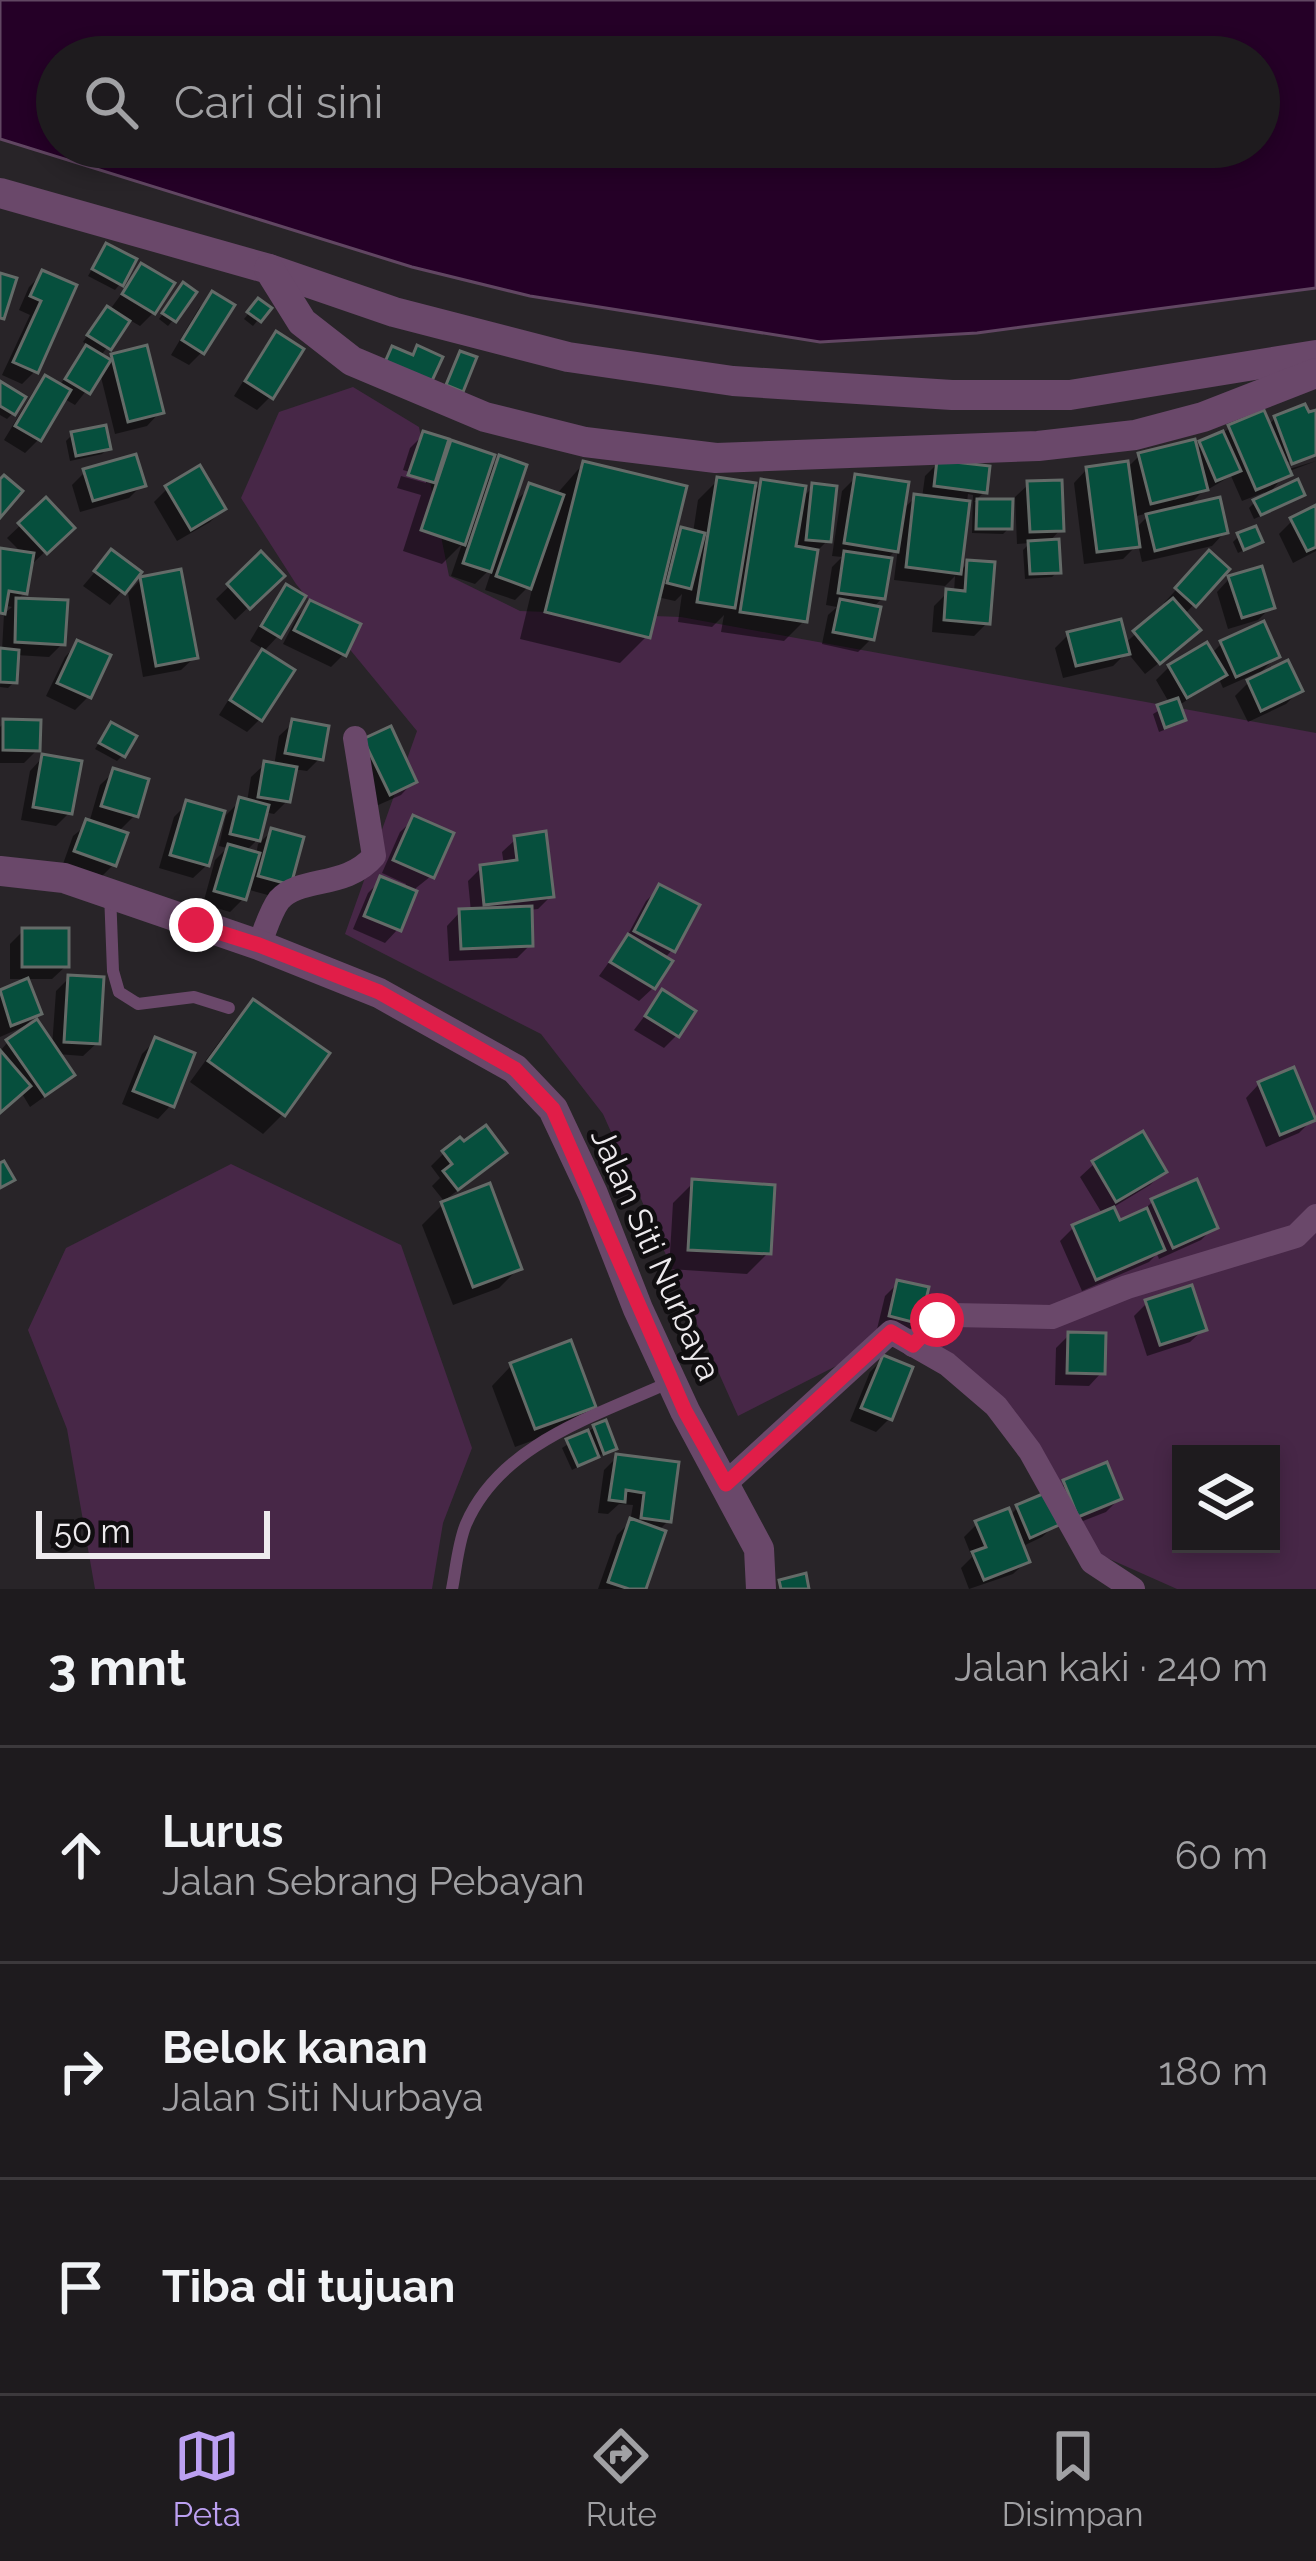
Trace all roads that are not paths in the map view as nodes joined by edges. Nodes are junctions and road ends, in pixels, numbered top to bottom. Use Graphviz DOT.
graph roads {
  1 [pos="0,193"];
  2 [pos="269,269"];
  3 [pos="1316,356"];
  4 [pos="1316,373"];
  5 [pos="355,738"];
  6 [pos="0,872"];
  7 [pos="110,892"];
  8 [pos="259,945"];
  9 [pos="229,1008"];
  10 [pos="1316,1216"];
  11 [pos="913,1345"];
  12 [pos="671,1382"];
  13 [pos="726,1484"];
  14 [pos="452,1589"];
  15 [pos="761,1589"];
  16 [pos="1133,1589"];
  1 -- 2 [label="street"];
  2 -- 3 [label="street"];
  2 -- 4 [label="street"];
  5 -- 8 [label="street"];
  6 -- 7 [label="street, Jalan Siti Nurbaya"];
  7 -- 8 [label="street, Jalan Siti Nurbaya"];
  7 -- 9 [label="lane"];
  8 -- 12 [label="street, Jalan Siti Nurbaya"];
  10 -- 11 [label="street"];
  11 -- 13 [label="street"];
  11 -- 16 [label="street"];
  12 -- 13 [label="street, Jalan Siti Nurbaya"];
  12 -- 14 [label="lane"];
  13 -- 15 [label="street, Jalan Siti Nurbaya"];
}
